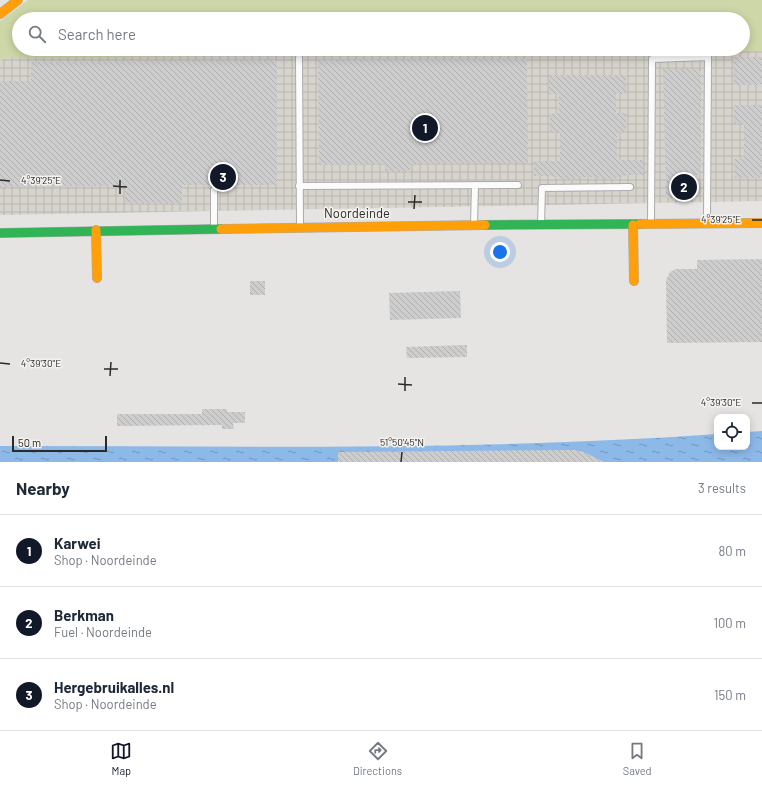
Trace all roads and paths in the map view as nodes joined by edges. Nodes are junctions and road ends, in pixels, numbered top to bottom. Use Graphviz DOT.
graph roads {
  1 [pos="18,0"];
  2 [pos="0,14"];
  3 [pos="299,58"];
  4 [pos="475,185"];
  5 [pos="518,185"];
  6 [pos="299,186"];
  7 [pos="630,187"];
  8 [pos="214,190"];
  9 [pos="762,223"];
  10 [pos="633,224"];
  11 [pos="651,224"];
  12 [pos="707,224"];
  13 [pos="542,225"];
  14 [pos="474,226"];
  15 [pos="300,227"];
  16 [pos="214,228"];
  17 [pos="96,230"];
  18 [pos="0,233"];
  19 [pos="97,278"];
  20 [pos="634,281"];
  1 -- 2 [label="main road"];
  3 -- 6 [label="lane"];
  4 -- 5 [label="lane"];
  4 -- 6 [label="lane"];
  4 -- 14 [label="lane"];
  6 -- 15 [label="lane"];
  7 -- 13 [label="lane"];
  8 -- 16 [label="lane"];
  9 -- 12 [label="main road, Noordeinde"];
  10 -- 11 [label="main road, Noordeinde"];
  10 -- 13 [label="main road, Noordeinde"];
  10 -- 20 [label="main road"];
  11 -- 12 [label="main road, Noordeinde"];
  11 -- 12 [label="lane"];
  13 -- 14 [label="main road, Noordeinde"];
  14 -- 15 [label="main road, Noordeinde"];
  15 -- 16 [label="main road, Noordeinde"];
  16 -- 17 [label="main road, Noordeinde"];
  17 -- 18 [label="main road, Noordeinde"];
  17 -- 19 [label="main road"];
}
